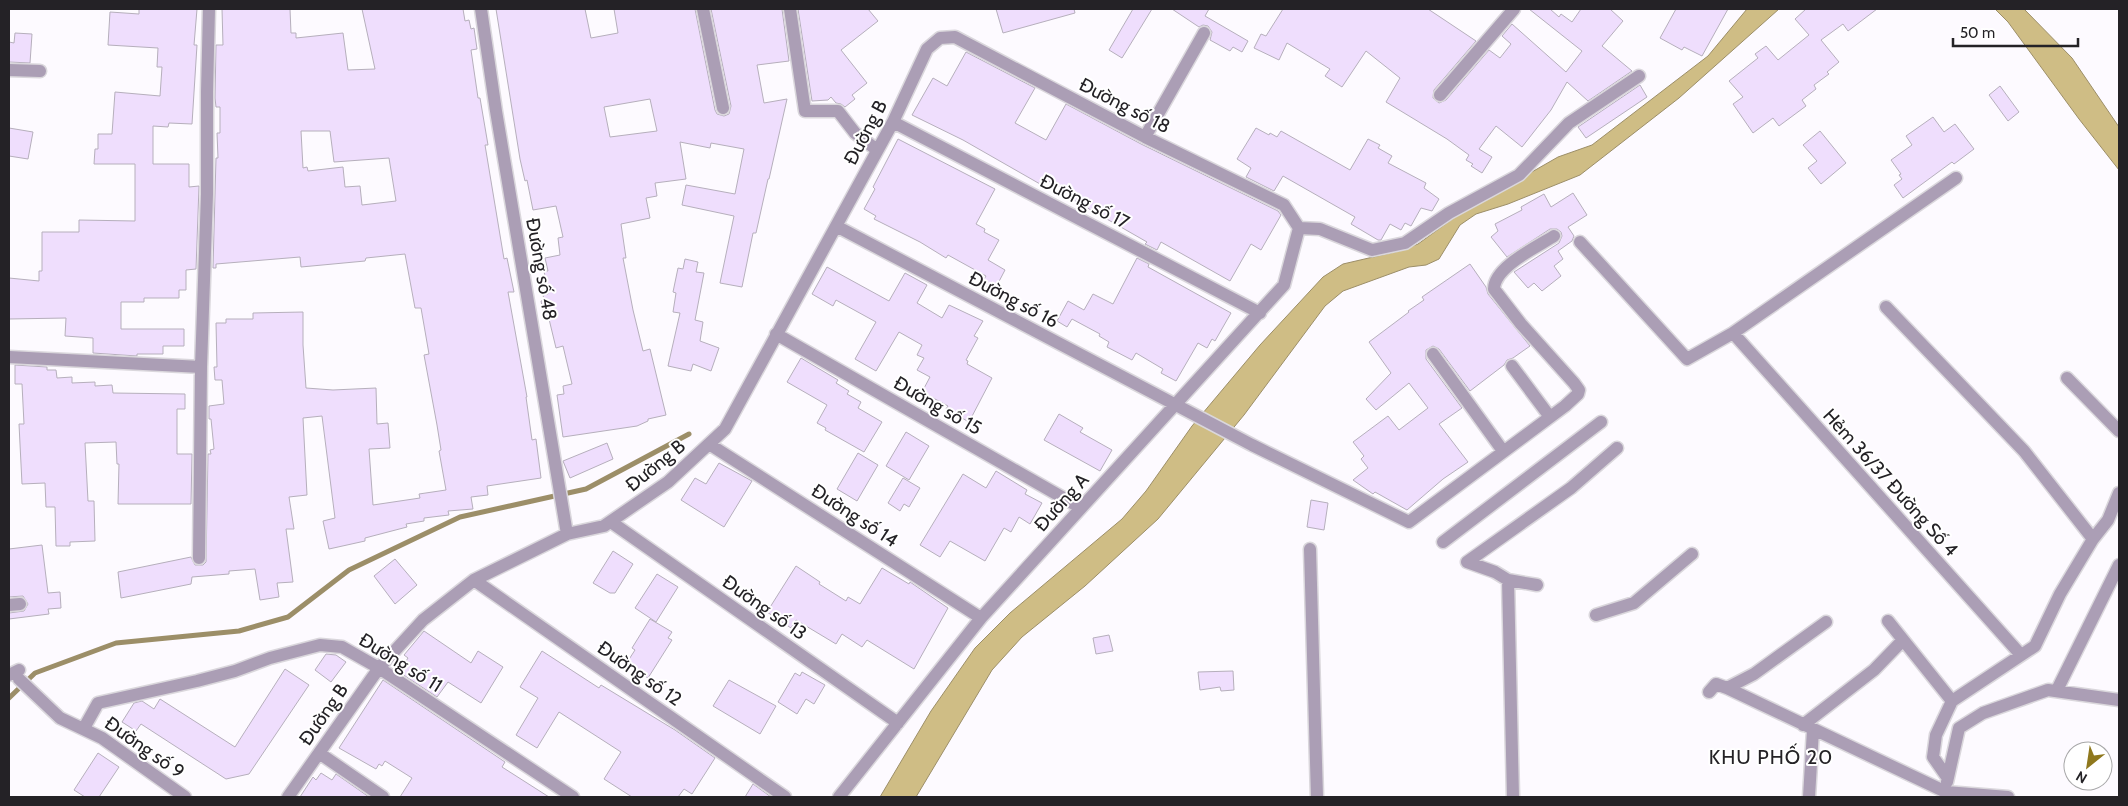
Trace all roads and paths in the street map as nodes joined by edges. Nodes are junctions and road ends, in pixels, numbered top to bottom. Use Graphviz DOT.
graph roads {
  1 [pos="209,9"];
  2 [pos="481,9"];
  3 [pos="703,9"];
  4 [pos="790,9"];
  5 [pos="1514,9"];
  6 [pos="1204,33"];
  7 [pos="927,49"];
  8 [pos="9,70"];
  9 [pos="40,71"];
  10 [pos="1640,76"];
  11 [pos="1440,95"];
  12 [pos="723,108"];
  13 [pos="893,122"];
  14 [pos="1146,137"];
  15 [pos="878,150"];
  16 [pos="1956,178"];
  17 [pos="836,226"];
  18 [pos="1299,228"];
  19 [pos="1554,236"];
  20 [pos="1580,242"];
  21 [pos="1886,307"];
  22 [pos="1260,313"];
  23 [pos="776,334"];
  24 [pos="1733,334"];
  25 [pos="1433,354"];
  26 [pos="9,357"];
  27 [pos="1512,366"];
  28 [pos="202,367"];
  29 [pos="2067,378"];
  30 [pos="1174,405"];
  31 [pos="1550,417"];
  32 [pos="1601,422"];
  33 [pos="2119,431"];
  34 [pos="709,444"];
  35 [pos="1617,448"];
  36 [pos="1503,451"];
  37 [pos="2119,493"];
  38 [pos="1081,508"];
  39 [pos="611,522"];
  40 [pos="567,534"];
  41 [pos="2093,538"];
  42 [pos="1443,542"];
  43 [pos="1310,549"];
  44 [pos="1692,554"];
  45 [pos="198,558"];
  46 [pos="2119,565"];
  47 [pos="474,580"];
  48 [pos="1508,580"];
  49 [pos="1537,585"];
  50 [pos="1596,615"];
  51 [pos="981,618"];
  52 [pos="1888,621"];
  53 [pos="1826,622"];
  54 [pos="1903,640"];
  55 [pos="2020,655"];
  56 [pos="379,668"];
  57 [pos="15,675"];
  58 [pos="1727,688"];
  59 [pos="2057,690"];
  60 [pos="1709,692"];
  61 [pos="2119,700"];
  62 [pos="1952,701"];
  63 [pos="898,723"];
  64 [pos="1808,727"];
  65 [pos="84,728"];
  66 [pos="319,753"];
  67 [pos="1947,777"];
  68 [pos="1946,795"];
  69 [pos="185,797"];
  70 [pos="288,797"];
  71 [pos="383,797"];
  72 [pos="573,797"];
  73 [pos="785,797"];
  74 [pos="839,797"];
  75 [pos="1317,797"];
  76 [pos="1513,797"];
  77 [pos="1810,797"];
  78 [pos="2008,797"];
  1 -- 28 [label="street"];
  2 -- 40 [label="street, Đường số 48"];
  3 -- 12 [label="street"];
  4 -- 15 [label="street"];
  5 -- 11 [label="street"];
  6 -- 14 [label="street"];
  7 -- 13 [label="street, Đường B"];
  7 -- 14 [label="street, Đường số 18"];
  8 -- 9 [label="street"];
  10 -- 18 [label="street"];
  13 -- 15 [label="street, Đường B"];
  13 -- 22 [label="street, Đường số 17"];
  14 -- 18 [label="street, Đường số 18"];
  15 -- 17 [label="street, Đường B"];
  16 -- 24 [label="street"];
  17 -- 23 [label="street, Đường B"];
  17 -- 30 [label="street, Đường số 16"];
  18 -- 22 [label="street, Đường A"];
  19 -- 31 [label="street"];
  20 -- 24 [label="street"];
  21 -- 41 [label="street"];
  22 -- 30 [label="street, Đường A"];
  23 -- 34 [label="street, Đường B"];
  23 -- 38 [label="street, Đường số 15"];
  24 -- 55 [label="street, Hẻm 36/37 Đường Số 4"];
  25 -- 36 [label="street"];
  26 -- 28 [label="street"];
  27 -- 31 [label="street"];
  28 -- 45 [label="street"];
  29 -- 33 [label="street"];
  30 -- 36 [label="street, Đường số 16"];
  30 -- 38 [label="street, Đường A"];
  31 -- 36 [label="street"];
  32 -- 42 [label="street"];
  34 -- 39 [label="street, Đường B"];
  34 -- 51 [label="street, Đường số 14"];
  35 -- 48 [label="street"];
  37 -- 41 [label="street"];
  38 -- 51 [label="street, Đường A"];
  39 -- 40 [label="street, Đường B"];
  39 -- 63 [label="street, Đường số 13"];
  40 -- 47 [label="street, Đường B"];
  41 -- 55 [label="street"];
  43 -- 75 [label="street"];
  44 -- 50 [label="street"];
  46 -- 59 [label="street"];
  47 -- 56 [label="street, Đường B"];
  47 -- 73 [label="street, Đường số 12"];
  48 -- 49 [label="street"];
  48 -- 76 [label="street"];
  51 -- 63 [label="street, Đường A"];
  52 -- 54 [label="street"];
  53 -- 58 [label="street"];
  54 -- 62 [label="street"];
  54 -- 64 [label="street"];
  55 -- 62 [label="street"];
  56 -- 65 [label="street, Đường số 11"];
  56 -- 66 [label="street, Đường B"];
  56 -- 72 [label="street, Đường số 11"];
  57 -- 65 [label="street, Đường số 9"];
  58 -- 60 [label="street"];
  58 -- 64 [label="street"];
  59 -- 61 [label="street"];
  59 -- 67 [label="street"];
  62 -- 67 [label="street"];
  63 -- 74 [label="street, Đường A"];
  64 -- 68 [label="street"];
  64 -- 77 [label="street"];
  65 -- 69 [label="street, Đường số 9"];
  66 -- 70 [label="street, Đường B"];
  66 -- 71 [label="street"];
  67 -- 68 [label="street"];
  68 -- 78 [label="street"];
}
